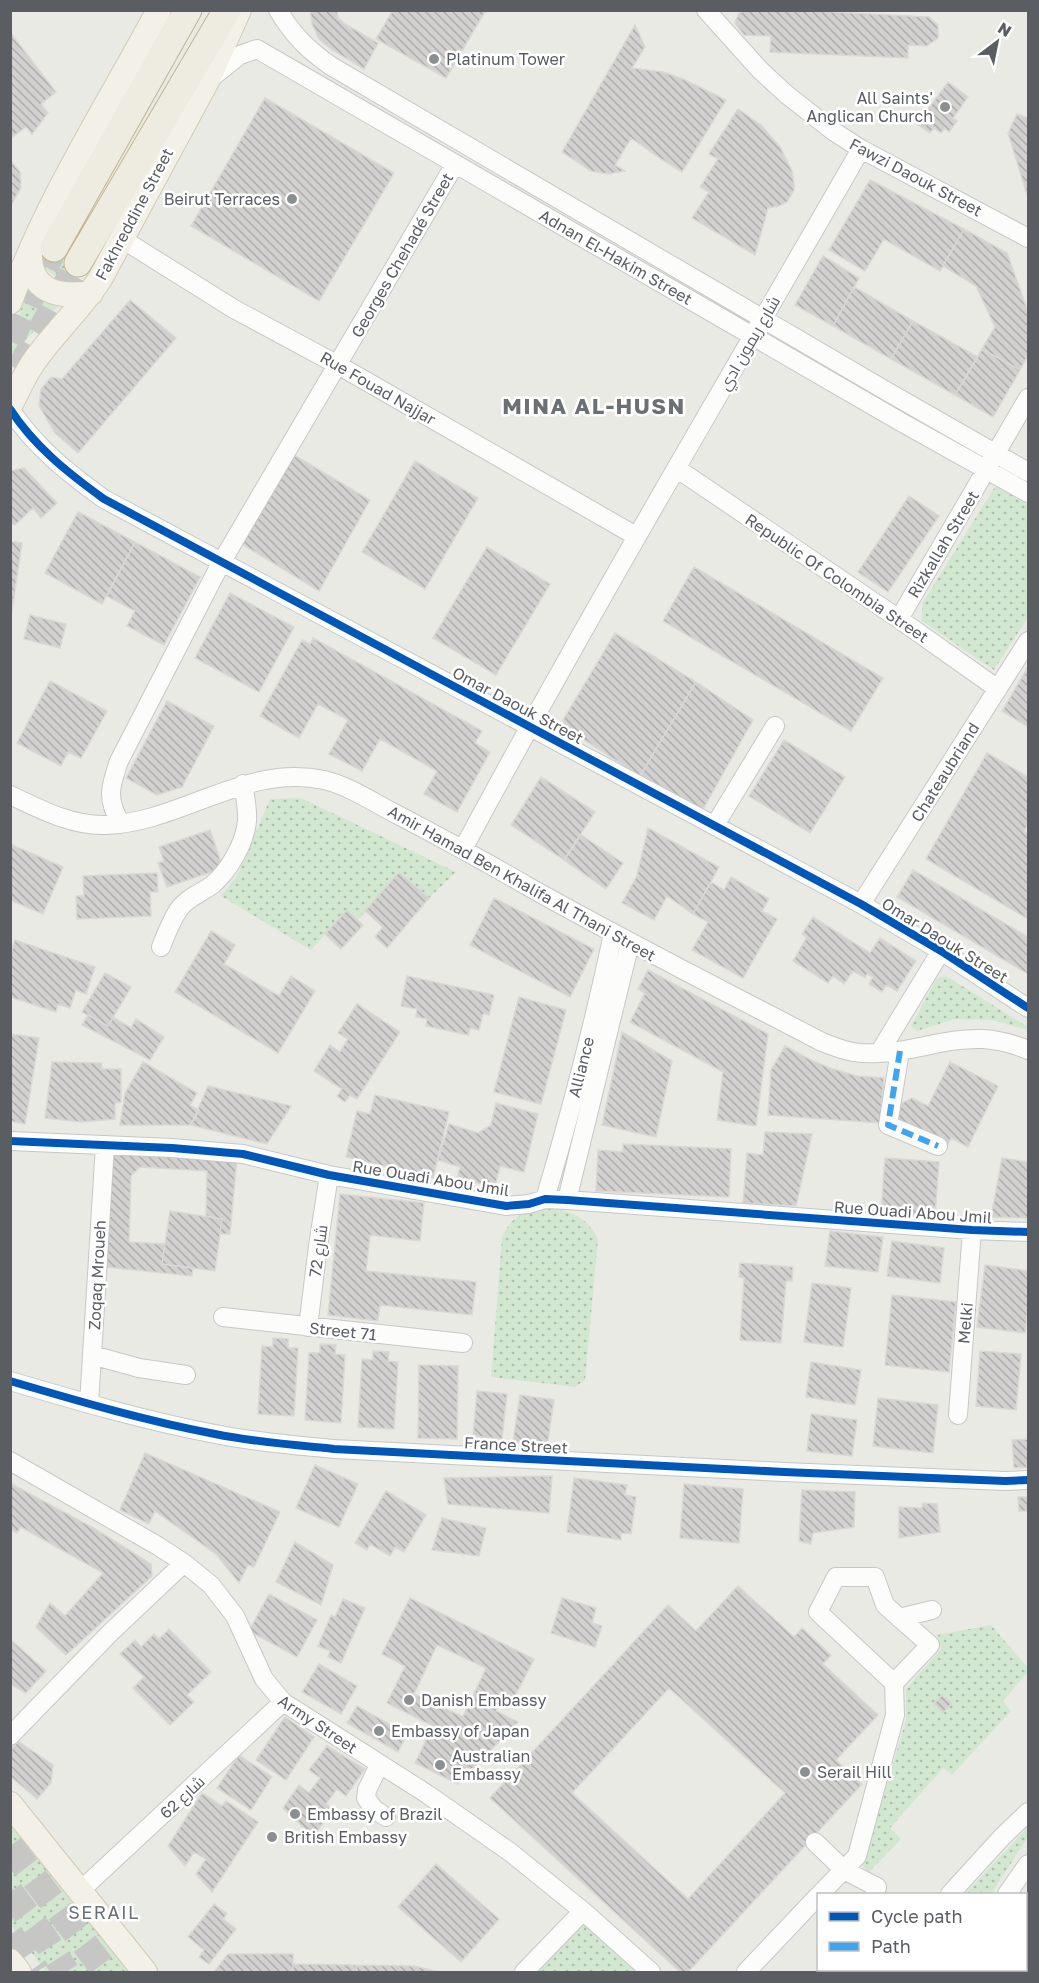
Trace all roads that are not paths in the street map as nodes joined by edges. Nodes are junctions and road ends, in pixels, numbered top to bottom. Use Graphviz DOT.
graph roads {
  1 [pos="159,10"];
  2 [pos="188,10"];
  3 [pos="226,10"];
  4 [pos="239,10"];
  5 [pos="278,10"];
  6 [pos="706,10"];
  7 [pos="207,81"];
  8 [pos="861,149"];
  9 [pos="455,164"];
  10 [pos="1029,238"];
  11 [pos="122,239"];
  12 [pos="42,250"];
  13 [pos="78,263"];
  14 [pos="13,289"];
  15 [pos="91,293"];
  16 [pos="763,319"];
  17 [pos="753,336"];
  18 [pos="338,365"];
  19 [pos="1029,398"];
  20 [pos="10,407"];
  21 [pos="992,462"];
  22 [pos="676,468"];
  23 [pos="1029,472"];
  24 [pos="1029,493"];
  25 [pos="636,536"];
  26 [pos="221,563"];
  27 [pos="899,619"];
  28 [pos="1029,640"];
  29 [pos="998,689"];
  30 [pos="530,725"];
  31 [pos="775,726"];
  32 [pos="243,784"];
  33 [pos="10,795"];
  34 [pos="122,824"];
  35 [pos="715,825"];
  36 [pos="463,849"];
  37 [pos="861,904"];
  38 [pos="613,934"];
  39 [pos="630,943"];
  40 [pos="161,947"];
  41 [pos="940,951"];
  42 [pos="1029,1008"];
  43 [pos="1029,1050"];
  44 [pos="900,1051"];
  45 [pos="879,1053"];
  46 [pos="10,1141"];
  47 [pos="105,1145"];
  48 [pos="938,1146"];
  49 [pos="329,1175"];
  50 [pos="545,1199"];
  51 [pos="567,1200"];
  52 [pos="972,1230"];
  53 [pos="1029,1232"];
  54 [pos="224,1317"];
  55 [pos="308,1327"];
  56 [pos="463,1343"];
  57 [pos="92,1355"];
  58 [pos="186,1375"];
  59 [pos="10,1381"];
  60 [pos="89,1404"];
  61 [pos="958,1415"];
  62 [pos="10,1461"];
  63 [pos="1029,1480"];
  64 [pos="184,1563"];
  65 [pos="932,1610"];
  66 [pos="899,1618"];
  67 [pos="894,1683"];
  68 [pos="283,1702"];
  69 [pos="10,1736"];
  70 [pos="379,1765"];
  71 [pos="10,1804"];
  72 [pos="1029,1812"];
  73 [pos="386,1817"];
  74 [pos="815,1842"];
  75 [pos="1029,1864"];
  76 [pos="844,1870"];
  77 [pos="80,1892"];
  78 [pos="821,1893"];
  79 [pos="875,1893"];
  80 [pos="951,1893"];
  81 [pos="1008,1893"];
  82 [pos="817,1897"];
  83 [pos="583,1911"];
  84 [pos="10,1961"];
  85 [pos="140,1969"];
  86 [pos="19,1972"];
  87 [pos="524,1972"];
  88 [pos="651,1972"];
  89 [pos="746,1972"];
  1 -- 12 [label="main road"];
  2 -- 12 [label="highway"];
  3 -- 13 [label="highway"];
  4 -- 7 [label="main road, Fakhreddine Street"];
  5 -- 16 [label="street, Adnan El-Hakim Street"];
  6 -- 8 [label="street, Fawzi Daouk Street"];
  7 -- 9 [label="street, Adnan El-Hakim Street"];
  7 -- 11 [label="main road, Fakhreddine Street"];
  8 -- 10 [label="street, Fawzi Daouk Street"];
  8 -- 16 [label="street, شارع ريمون ادي"];
  9 -- 17 [label="street, Adnan El-Hakim Street"];
  9 -- 18 [label="street, Georges Chehadé Street"];
  11 -- 15 [label="main road, Fakhreddine Street"];
  11 -- 18 [label="street, Rue Fouad Najjar"];
  12 -- 14 [label="main road"];
  12 -- 15 [label="main road"];
  15 -- 20 [label="main road, Fakhreddine Street"];
  16 -- 17 [label="street, شارع ريمون ادي"];
  16 -- 21 [label="street, Adnan El-Hakim Street"];
  17 -- 21 [label="street, Adnan El-Hakim Street"];
  17 -- 22 [label="street, شارع ريمون ادي"];
  18 -- 25 [label="street, Rue Fouad Najjar"];
  18 -- 26 [label="street, Georges Chehadé Street"];
  19 -- 21 [label="street, Rizkallah Street"];
  20 -- 26 [label="street, Omar Daouk Street"];
  21 -- 23 [label="street, Adnan El-Hakim Street"];
  21 -- 24 [label="street, Adnan El-Hakim Street"];
  21 -- 27 [label="street, Rizkallah Street"];
  22 -- 25 [label="street, شارع ريمون ادي"];
  22 -- 27 [label="street, Republic Of Colombia Street"];
  25 -- 30 [label="street, شارع ريمون ادي"];
  26 -- 30 [label="street, Omar Daouk Street"];
  26 -- 34 [label="street, Georges Chehadé Street"];
  27 -- 29 [label="street, Republic Of Colombia Street"];
  28 -- 29 [label="street, Chateaubriand"];
  29 -- 37 [label="street, Chateaubriand"];
  30 -- 35 [label="street, Omar Daouk Street"];
  30 -- 36 [label="street, شارع ريمون ادي"];
  31 -- 35 [label="street"];
  32 -- 34 [label="street, Amir Hamad Ben Khalifa Al Thani Street"];
  32 -- 36 [label="street, Amir Hamad Ben Khalifa Al Thani Street"];
  32 -- 40 [label="street"];
  33 -- 34 [label="street, Amir Hamad Ben Khalifa Al Thani Street"];
  35 -- 37 [label="street, Omar Daouk Street"];
  36 -- 38 [label="street, Amir Hamad Ben Khalifa Al Thani Street"];
  37 -- 41 [label="street, Omar Daouk Street"];
  38 -- 39 [label="street, Amir Hamad Ben Khalifa Al Thani Street"];
  38 -- 50 [label="street, Alliance"];
  39 -- 45 [label="street, Amir Hamad Ben Khalifa Al Thani Street"];
  39 -- 51 [label="street, Alliance"];
  41 -- 42 [label="street, Omar Daouk Street"];
  41 -- 45 [label="street"];
  43 -- 44 [label="street, Amir Hamad Ben Khalifa Al Thani Street"];
  44 -- 45 [label="street, Amir Hamad Ben Khalifa Al Thani Street"];
  44 -- 48 [label="street"];
  46 -- 47 [label="street, Rue Ouadi Abou Jmil"];
  47 -- 49 [label="street, Rue Ouadi Abou Jmil"];
  47 -- 57 [label="street, Zoqaq Mroueh"];
  49 -- 50 [label="street, Rue Ouadi Abou Jmil"];
  49 -- 55 [label="street, شارع 72"];
  50 -- 51 [label="street, Rue Ouadi Abou Jmil"];
  51 -- 52 [label="street, Rue Ouadi Abou Jmil"];
  52 -- 53 [label="street, Rue Ouadi Abou Jmil"];
  52 -- 61 [label="street, Melki"];
  54 -- 55 [label="street, Street 71"];
  55 -- 56 [label="street, Street 71"];
  57 -- 58 [label="street"];
  57 -- 60 [label="street, Zoqaq Mroueh"];
  59 -- 60 [label="street, France Street"];
  60 -- 63 [label="street, France Street"];
  62 -- 64 [label="street, Army Street"];
  64 -- 68 [label="street, Army Street"];
  64 -- 69 [label="street"];
  65 -- 66 [label="street"];
  66 -- 67 [label="street"];
  66 -- 67 [label="street"];
  67 -- 76 [label="street"];
  68 -- 70 [label="street, Army Street"];
  68 -- 77 [label="street, شارع 62"];
  70 -- 73 [label="street"];
  70 -- 83 [label="street, Army Street"];
  71 -- 77 [label="main road"];
  72 -- 80 [label="street"];
  74 -- 76 [label="street"];
  75 -- 81 [label="street"];
  76 -- 78 [label="street"];
  76 -- 79 [label="street"];
  77 -- 85 [label="main road"];
  82 -- 89 [label="street"];
  83 -- 87 [label="street"];
  83 -- 88 [label="street, Army Street"];
  84 -- 86 [label="main road"];
}
